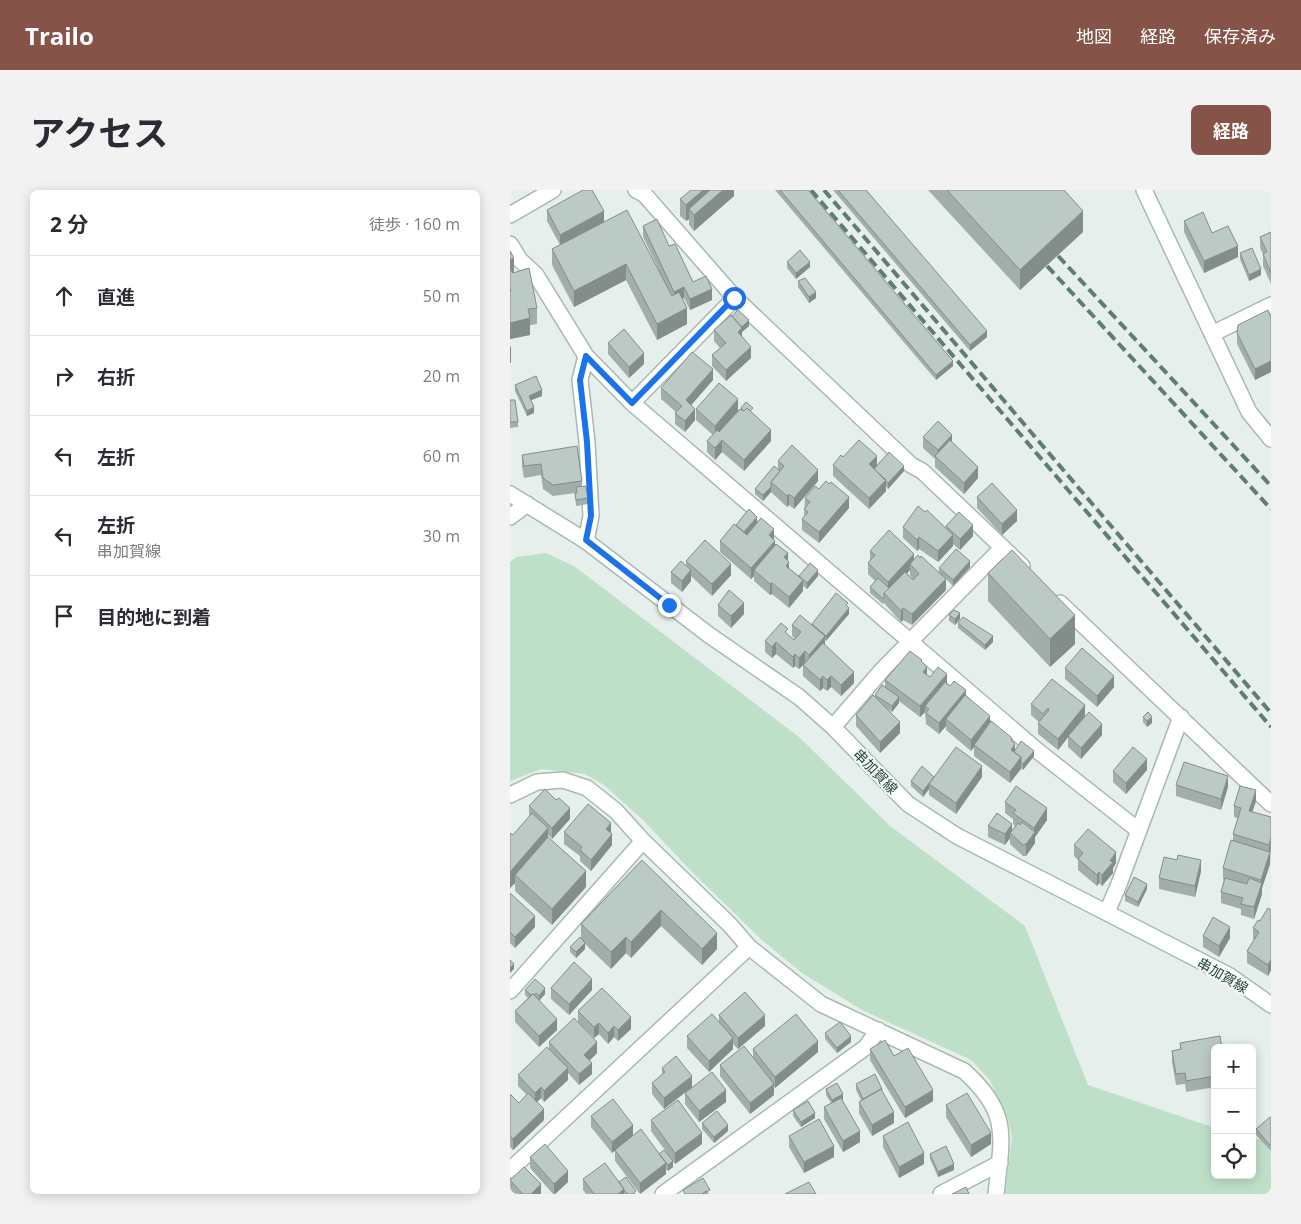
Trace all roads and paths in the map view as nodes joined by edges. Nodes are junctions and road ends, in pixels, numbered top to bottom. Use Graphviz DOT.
graph roads {
  1 [pos="553,190"];
  2 [pos="636,190"];
  3 [pos="1144,190"];
  4 [pos="510,216"];
  5 [pos="510,244"];
  6 [pos="734,298"];
  7 [pos="1271,305"];
  8 [pos="1212,334"];
  9 [pos="586,356"];
  10 [pos="632,403"];
  11 [pos="1271,439"];
  12 [pos="510,494"];
  13 [pos="527,504"];
  14 [pos="510,517"];
  15 [pos="586,540"];
  16 [pos="1002,548"];
  17 [pos="1030,574"];
  18 [pos="1050,593"];
  19 [pos="912,642"];
  20 [pos="1181,717"];
  21 [pos="833,727"];
  22 [pos="510,796"];
  23 [pos="1271,804"];
  24 [pos="1138,830"];
  25 [pos="643,841"];
  26 [pos="1107,912"];
  27 [pos="749,947"];
  28 [pos="510,991"];
  29 [pos="1271,1004"];
  30 [pos="878,1030"];
  31 [pos="1000,1163"];
  32 [pos="510,1170"];
  33 [pos="663,1194"];
  34 [pos="941,1194"];
  35 [pos="996,1194"];
  1 -- 4 [label="street"];
  2 -- 6 [label="street"];
  3 -- 8 [label="street"];
  5 -- 9 [label="street"];
  6 -- 10 [label="street"];
  6 -- 16 [label="street"];
  7 -- 8 [label="street"];
  8 -- 11 [label="street"];
  9 -- 10 [label="street"];
  9 -- 15 [label="street"];
  10 -- 19 [label="street"];
  12 -- 13 [label="street, 串加賀線"];
  13 -- 14 [label="street"];
  13 -- 15 [label="street, 串加賀線"];
  15 -- 21 [label="street, 串加賀線"];
  16 -- 17 [label="street"];
  16 -- 19 [label="street"];
  18 -- 20 [label="street"];
  19 -- 21 [label="street"];
  19 -- 24 [label="street"];
  20 -- 23 [label="street"];
  20 -- 24 [label="street"];
  21 -- 26 [label="street, 串加賀線"];
  22 -- 25 [label="street"];
  24 -- 26 [label="street"];
  25 -- 27 [label="street"];
  25 -- 28 [label="street"];
  26 -- 29 [label="street, 串加賀線"];
  27 -- 30 [label="street"];
  27 -- 32 [label="street"];
  30 -- 31 [label="street"];
  30 -- 33 [label="street"];
  31 -- 34 [label="street"];
  31 -- 35 [label="street"];
}
